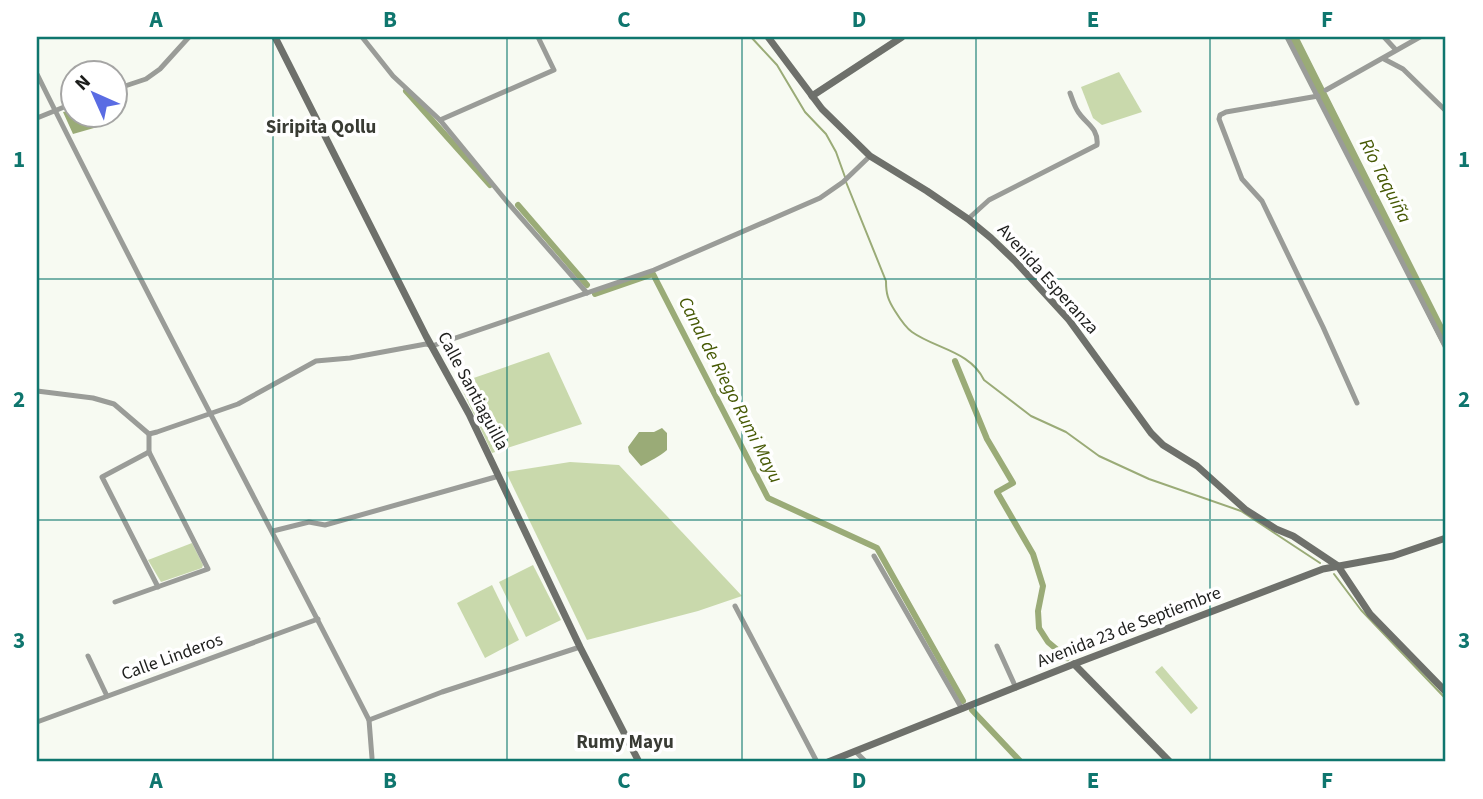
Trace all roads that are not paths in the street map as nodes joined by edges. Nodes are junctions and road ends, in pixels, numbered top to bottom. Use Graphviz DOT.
graph roads {
  1 [pos="189,37"];
  2 [pos="275,37"];
  3 [pos="362,37"];
  4 [pos="538,37"];
  5 [pos="768,37"];
  6 [pos="902,37"];
  7 [pos="1287,37"];
  8 [pos="1384,37"];
  9 [pos="1420,37"];
  10 [pos="1396,50"];
  11 [pos="1384,58"];
  12 [pos="37,74"];
  13 [pos="130,84"];
  14 [pos="1326,90"];
  15 [pos="1070,93"];
  16 [pos="812,96"];
  17 [pos="1318,96"];
  18 [pos="60,108"];
  19 [pos="55,110"];
  20 [pos="1446,111"];
  21 [pos="37,118"];
  22 [pos="440,120"];
  23 [pos="870,156"];
  24 [pos="968,219"];
  25 [pos="587,293"];
  26 [pos="432,345"];
  27 [pos="1446,348"];
  28 [pos="37,391"];
  29 [pos="1357,403"];
  30 [pos="211,413"];
  31 [pos="149,433"];
  32 [pos="149,452"];
  33 [pos="499,476"];
  34 [pos="273,531"];
  35 [pos="1446,538"];
  36 [pos="874,556"];
  37 [pos="1335,566"];
  38 [pos="158,587"];
  39 [pos="115,602"];
  40 [pos="735,606"];
  41 [pos="318,619"];
  42 [pos="997,646"];
  43 [pos="580,647"];
  44 [pos="88,656"];
  45 [pos="1074,664"];
  46 [pos="1016,688"];
  47 [pos="1446,692"];
  48 [pos="107,696"];
  49 [pos="962,709"];
  50 [pos="369,720"];
  51 [pos="37,722"];
  52 [pos="856,752"];
  53 [pos="373,760"];
  54 [pos="365,762"];
  55 [pos="639,762"];
  56 [pos="817,762"];
  57 [pos="828,762"];
  58 [pos="866,762"];
  59 [pos="1170,762"];
  1 -- 13 [label="street"];
  2 -- 26 [label="main road, Calle Santiaguilla"];
  3 -- 22 [label="street"];
  4 -- 22 [label="street"];
  5 -- 16 [label="main road, Avenida Esperanza"];
  6 -- 16 [label="main road"];
  7 -- 17 [label="street"];
  8 -- 10 [label="street"];
  9 -- 10 [label="street"];
  10 -- 11 [label="street"];
  11 -- 14 [label="street"];
  11 -- 20 [label="street"];
  12 -- 19 [label="street"];
  15 -- 24 [label="street"];
  16 -- 23 [label="main road, Avenida Esperanza"];
  17 -- 27 [label="street"];
  17 -- 29 [label="street"];
  18 -- 19 [label="street"];
  19 -- 21 [label="street"];
  19 -- 30 [label="street"];
  22 -- 25 [label="street"];
  23 -- 24 [label="main road, Avenida Esperanza"];
  23 -- 25 [label="street"];
  24 -- 37 [label="main road, Avenida Esperanza"];
  25 -- 26 [label="street"];
  26 -- 30 [label="street"];
  26 -- 33 [label="main road, Calle Santiaguilla"];
  28 -- 31 [label="street"];
  30 -- 31 [label="street"];
  30 -- 34 [label="street"];
  31 -- 32 [label="street"];
  32 -- 38 [label="street"];
  32 -- 38 [label="street"];
  33 -- 34 [label="street"];
  33 -- 43 [label="main road, Calle Santiaguilla"];
  34 -- 41 [label="street"];
  35 -- 37 [label="main road, Avenida 23 de Septiembre"];
  36 -- 49 [label="street"];
  37 -- 45 [label="main road, Avenida 23 de Septiembre"];
  37 -- 47 [label="main road"];
  38 -- 39 [label="street"];
  40 -- 56 [label="street"];
  41 -- 48 [label="street, Calle Linderos"];
  41 -- 50 [label="street"];
  42 -- 46 [label="street"];
  43 -- 50 [label="street"];
  43 -- 55 [label="main road, Calle Santiaguilla"];
  44 -- 48 [label="street"];
  45 -- 46 [label="main road, Avenida 23 de Septiembre"];
  45 -- 59 [label="main road"];
  46 -- 49 [label="main road, Avenida 23 de Septiembre"];
  48 -- 51 [label="street, Calle Linderos"];
  49 -- 52 [label="main road, Avenida 23 de Septiembre"];
  50 -- 53 [label="street"];
  52 -- 57 [label="main road, Avenida 23 de Septiembre"];
  52 -- 58 [label="street"];
  53 -- 54 [label="street"];
}
